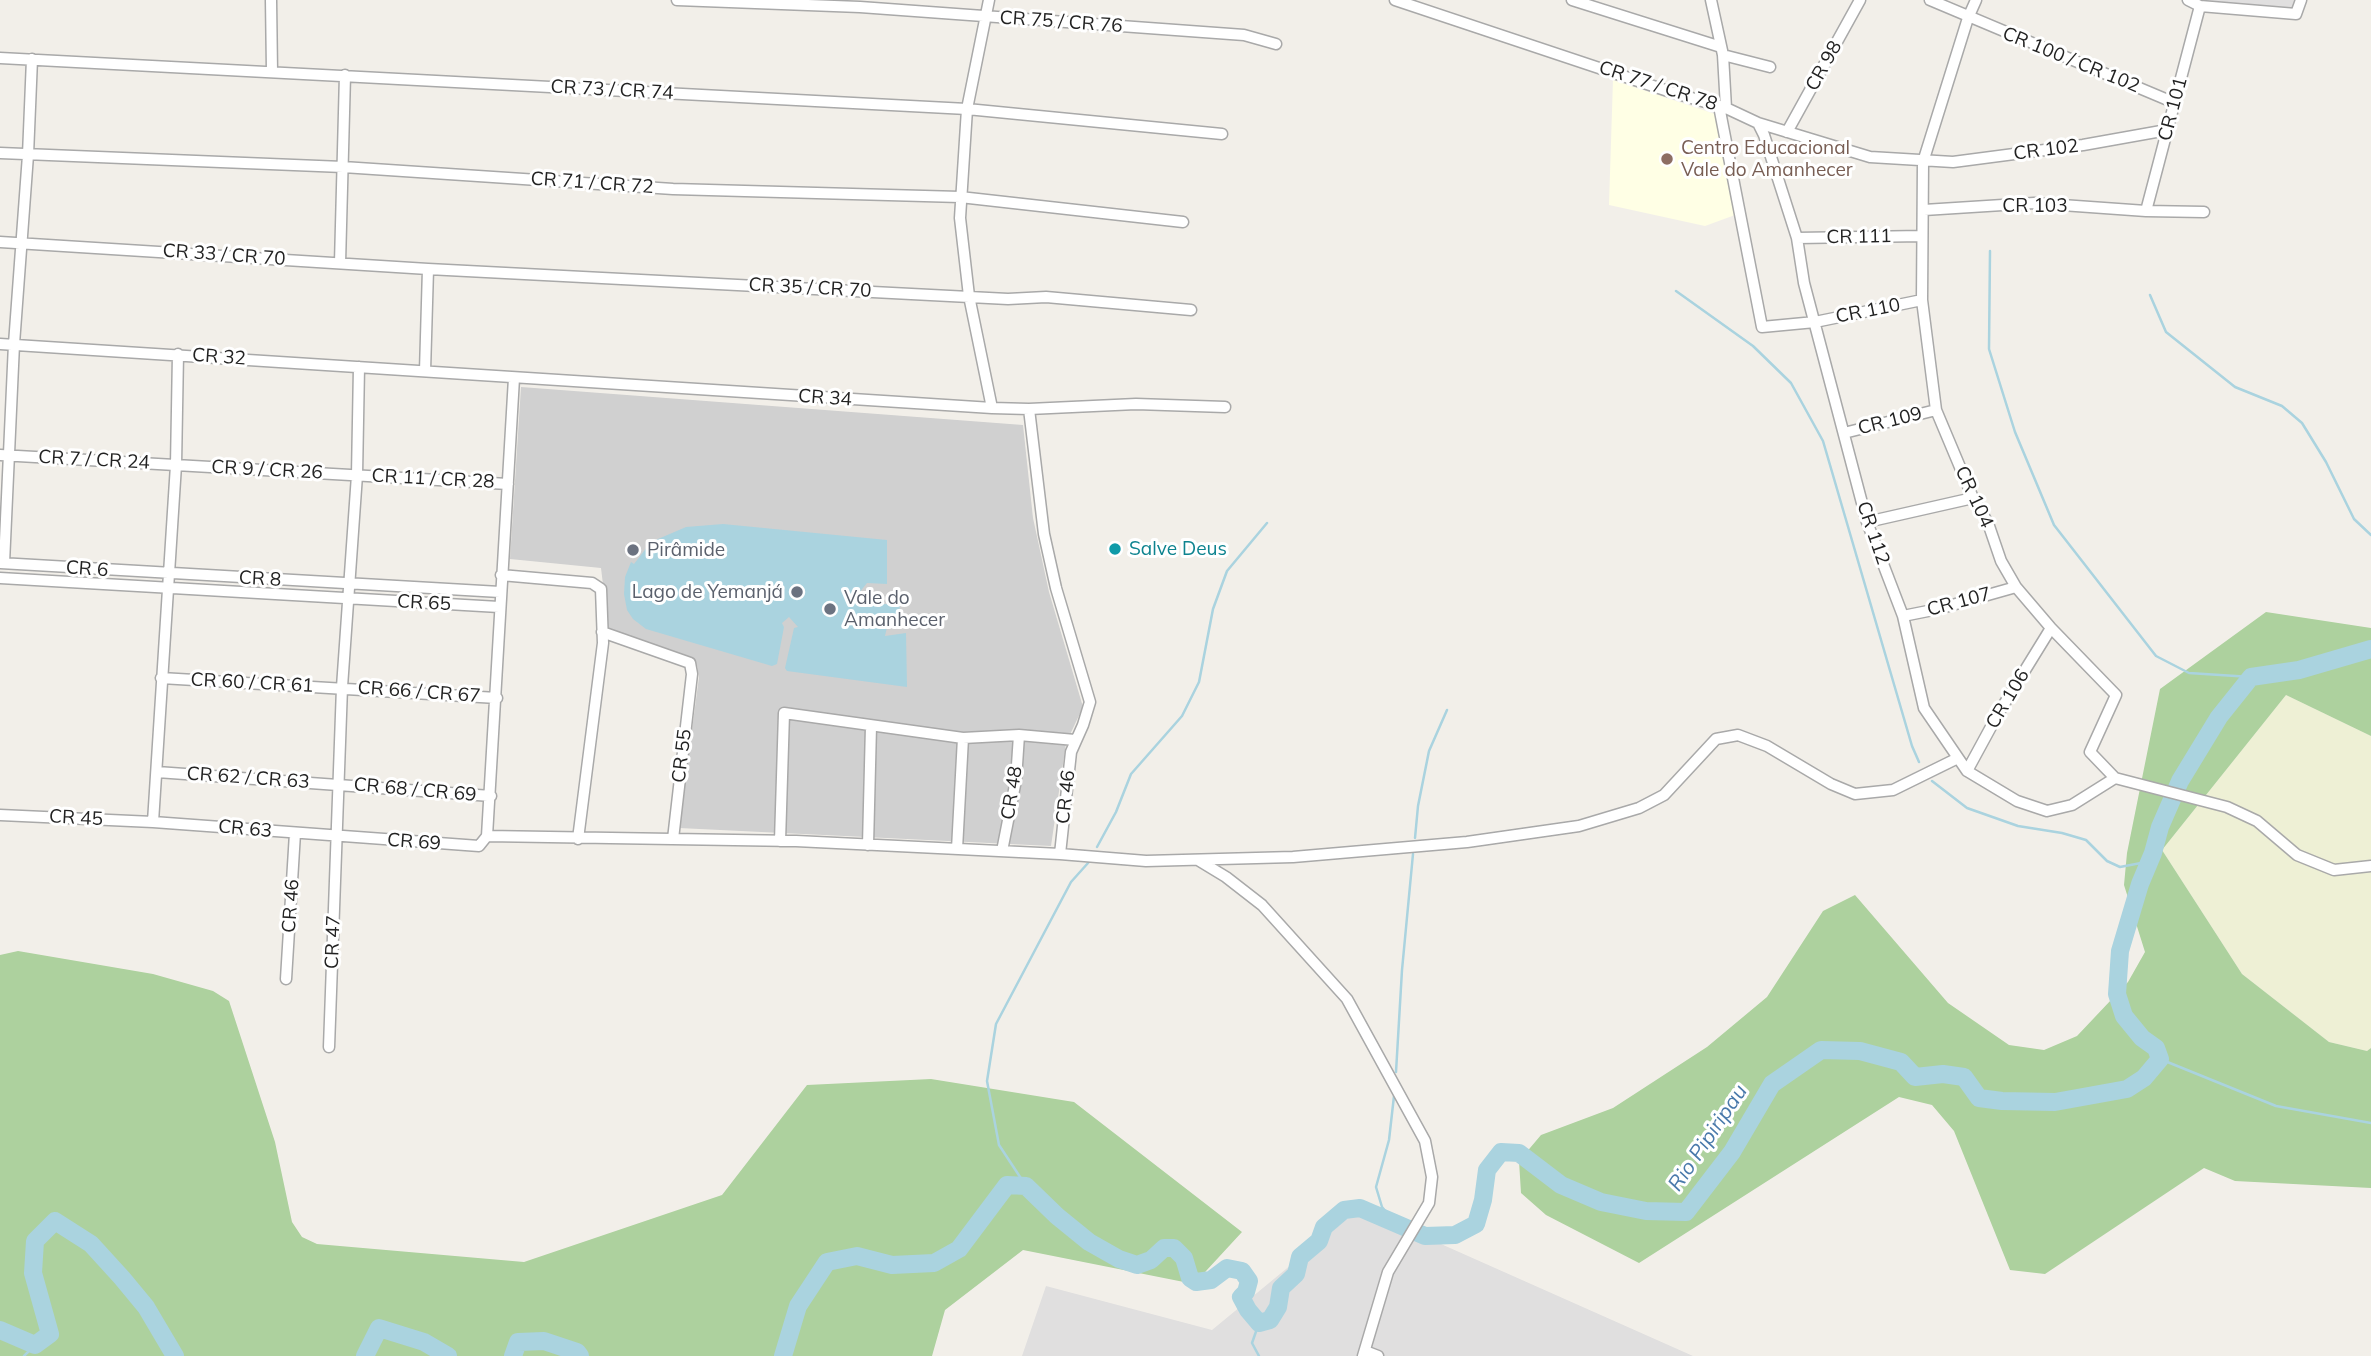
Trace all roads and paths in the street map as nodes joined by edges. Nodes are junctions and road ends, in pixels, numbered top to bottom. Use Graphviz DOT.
graph roads {
  1 [pos="271,0"];
  2 [pos="677,0"];
  3 [pos="989,0"];
  4 [pos="1395,0"];
  5 [pos="1572,0"];
  6 [pos="1711,0"];
  7 [pos="1860,0"];
  8 [pos="1930,0"];
  9 [pos="1976,0"];
  10 [pos="2188,0"];
  11 [pos="2301,0"];
  12 [pos="2200,6"];
  13 [pos="985,17"];
  14 [pos="1968,18"];
  15 [pos="1276,44"];
  16 [pos="1722,51"];
  17 [pos="0,58"];
  18 [pos="32,59"];
  19 [pos="1770,67"];
  20 [pos="272,71"];
  21 [pos="345,75"];
  22 [pos="2175,103"];
  23 [pos="1723,107"];
  24 [pos="967,110"];
  25 [pos="1758,123"];
  26 [pos="2167,130"];
  27 [pos="1787,132"];
  28 [pos="1222,134"];
  29 [pos="0,153"];
  30 [pos="28,155"];
  31 [pos="1923,162"];
  32 [pos="343,167"];
  33 [pos="960,197"];
  34 [pos="1924,210"];
  35 [pos="2146,211"];
  36 [pos="2204,212"];
  37 [pos="1183,222"];
  38 [pos="1922,236"];
  39 [pos="1797,238"];
  40 [pos="0,242"];
  41 [pos="21,243"];
  42 [pos="340,263"];
  43 [pos="428,269"];
  44 [pos="969,296"];
  45 [pos="1922,300"];
  46 [pos="1191,310"];
  47 [pos="1815,322"];
  48 [pos="0,344"];
  49 [pos="14,344"];
  50 [pos="178,354"];
  51 [pos="359,367"];
  52 [pos="425,371"];
  53 [pos="514,378"];
  54 [pos="1225,407"];
  55 [pos="992,408"];
  56 [pos="1029,409"];
  57 [pos="1936,410"];
  58 [pos="1844,433"];
  59 [pos="5,455"];
  60 [pos="176,465"];
  61 [pos="358,475"];
  62 [pos="508,484"];
  63 [pos="1973,498"];
  64 [pos="1867,522"];
  65 [pos="2,563"];
  66 [pos="169,575"];
  67 [pos="501,575"];
  68 [pos="0,579"];
  69 [pos="351,584"];
  70 [pos="2016,587"];
  71 [pos="167,589"];
  72 [pos="500,592"];
  73 [pos="348,599"];
  74 [pos="499,607"];
  75 [pos="1903,615"];
  76 [pos="2051,628"];
  77 [pos="603,632"];
  78 [pos="161,678"];
  79 [pos="342,687"];
  80 [pos="497,698"];
  81 [pos="872,726"];
  82 [pos="1019,735"];
  83 [pos="963,738"];
  84 [pos="1075,740"];
  85 [pos="1958,758"];
  86 [pos="1968,771"];
  87 [pos="156,772"];
  88 [pos="2115,778"];
  89 [pos="340,784"];
  90 [pos="491,796"];
  91 [pos="0,815"];
  92 [pos="153,822"];
  93 [pos="295,833"];
  94 [pos="337,836"];
  95 [pos="487,836"];
  96 [pos="578,839"];
  97 [pos="673,839"];
  98 [pos="780,841"];
  99 [pos="868,845"];
  100 [pos="957,849"];
  101 [pos="1002,851"];
  102 [pos="1060,854"];
  103 [pos="1198,860"];
  104 [pos="2371,866"];
  105 [pos="286,979"];
  106 [pos="329,1047"];
  107 [pos="1364,1354"];
  108 [pos="1378,1356"];
  1 -- 20 [label="street"];
  2 -- 13 [label="street, CR 75 / CR 76"];
  3 -- 13 [label="street"];
  4 -- 23 [label="street, CR 77 / CR 78"];
  5 -- 16 [label="street"];
  6 -- 16 [label="street"];
  7 -- 27 [label="street, CR 98"];
  8 -- 14 [label="street, CR 100 / CR 102"];
  9 -- 14 [label="street, CR 104"];
  10 -- 12 [label="street"];
  11 -- 12 [label="street"];
  12 -- 22 [label="street, CR 101"];
  13 -- 15 [label="street, CR 75 / CR 76"];
  13 -- 24 [label="street"];
  14 -- 22 [label="street, CR 100 / CR 102"];
  14 -- 31 [label="street, CR 104"];
  16 -- 19 [label="street"];
  16 -- 23 [label="street"];
  17 -- 18 [label="street, CR 73 / CR 74"];
  18 -- 20 [label="street, CR 73 / CR 74"];
  18 -- 30 [label="street"];
  20 -- 21 [label="street, CR 73 / CR 74"];
  21 -- 24 [label="street, CR 73 / CR 74"];
  21 -- 32 [label="street"];
  22 -- 26 [label="street, CR 101"];
  23 -- 25 [label="street, CR 77 / CR 78"];
  23 -- 47 [label="street, CR 110"];
  24 -- 28 [label="street, CR 73 / CR 74"];
  24 -- 33 [label="street"];
  25 -- 27 [label="street, CR 77 / CR 78"];
  25 -- 39 [label="street, CR 112"];
  26 -- 31 [label="street, CR 102"];
  26 -- 35 [label="street, CR 101"];
  27 -- 31 [label="street, CR 77 / CR 78"];
  29 -- 30 [label="street, CR 71 / CR 72"];
  30 -- 32 [label="street, CR 71 / CR 72"];
  30 -- 41 [label="street"];
  31 -- 34 [label="street, CR 104"];
  32 -- 33 [label="street, CR 71 / CR 72"];
  32 -- 42 [label="street"];
  33 -- 37 [label="street, CR 71 / CR 72"];
  33 -- 44 [label="street"];
  34 -- 35 [label="street, CR 103"];
  34 -- 38 [label="street, CR 104"];
  35 -- 36 [label="street, CR 103"];
  38 -- 39 [label="street, CR 111"];
  38 -- 45 [label="street, CR 104"];
  39 -- 47 [label="street, CR 112"];
  40 -- 41 [label="street, CR 33 / CR 70"];
  41 -- 42 [label="street, CR 33 / CR 70"];
  41 -- 49 [label="street"];
  42 -- 43 [label="street, CR 33 / CR 70"];
  43 -- 44 [label="street, CR 35 / CR 70"];
  43 -- 52 [label="street"];
  44 -- 46 [label="street, CR 35 / CR 70"];
  44 -- 55 [label="street"];
  45 -- 47 [label="street, CR 110"];
  45 -- 57 [label="street, CR 104"];
  47 -- 58 [label="street, CR 112"];
  48 -- 49 [label="street, CR 32"];
  49 -- 50 [label="street, CR 32"];
  49 -- 59 [label="street"];
  50 -- 51 [label="street, CR 32"];
  50 -- 60 [label="street"];
  51 -- 52 [label="street, CR 32"];
  51 -- 61 [label="street, CR 47"];
  52 -- 53 [label="street, CR 34"];
  53 -- 55 [label="street, CR 34"];
  53 -- 62 [label="street"];
  54 -- 56 [label="street, CR 34"];
  55 -- 56 [label="street, CR 34"];
  56 -- 84 [label="street, CR 46"];
  57 -- 58 [label="street, CR 109"];
  57 -- 63 [label="street, CR 104"];
  58 -- 64 [label="street, CR 112"];
  59 -- 60 [label="street, CR 7 / CR 24"];
  59 -- 65 [label="street"];
  60 -- 61 [label="street, CR 9 / CR 26"];
  60 -- 66 [label="street"];
  61 -- 62 [label="street, CR 11 / CR 28"];
  61 -- 69 [label="street, CR 47"];
  62 -- 67 [label="street"];
  63 -- 64 [label="street"];
  63 -- 70 [label="street, CR 104"];
  64 -- 75 [label="street, CR 112"];
  65 -- 66 [label="street, CR 6"];
  66 -- 69 [label="street, CR 8"];
  66 -- 71 [label="street"];
  67 -- 72 [label="street"];
  67 -- 77 [label="street"];
  68 -- 71 [label="street, CR 65"];
  69 -- 72 [label="street, CR 8"];
  69 -- 73 [label="street, CR 47"];
  70 -- 75 [label="street, CR 107"];
  70 -- 76 [label="street, CR 104"];
  71 -- 73 [label="street, CR 65"];
  71 -- 78 [label="street"];
  72 -- 74 [label="street"];
  73 -- 74 [label="street, CR 65"];
  73 -- 79 [label="street, CR 47"];
  74 -- 80 [label="street"];
  75 -- 85 [label="street, CR 112"];
  76 -- 86 [label="street, CR 106"];
  76 -- 88 [label="street, CR 104"];
  77 -- 96 [label="street"];
  77 -- 97 [label="street, CR 55"];
  78 -- 79 [label="street, CR 60 / CR 61"];
  78 -- 87 [label="street"];
  79 -- 80 [label="street, CR 66 / CR 67"];
  79 -- 89 [label="street, CR 47"];
  80 -- 90 [label="street"];
  81 -- 83 [label="street"];
  81 -- 98 [label="street"];
  81 -- 99 [label="street"];
  82 -- 83 [label="street"];
  82 -- 84 [label="street"];
  82 -- 101 [label="street, CR 48"];
  83 -- 100 [label="street"];
  84 -- 102 [label="street, CR 46"];
  85 -- 86 [label="street, CR 112"];
  85 -- 103 [label="street"];
  86 -- 88 [label="street, CR 112"];
  87 -- 89 [label="street, CR 62 / CR 63"];
  87 -- 92 [label="street"];
  88 -- 104 [label="street"];
  89 -- 90 [label="street, CR 68 / CR 69"];
  89 -- 94 [label="street, CR 47"];
  90 -- 95 [label="street"];
  91 -- 92 [label="street, CR 45"];
  92 -- 93 [label="street, CR 63"];
  93 -- 94 [label="street, CR 63"];
  93 -- 105 [label="street, CR 46"];
  94 -- 95 [label="street, CR 69"];
  94 -- 106 [label="street, CR 47"];
  95 -- 96 [label="street"];
  96 -- 97 [label="street"];
  97 -- 98 [label="street"];
  98 -- 99 [label="street"];
  99 -- 100 [label="street"];
  100 -- 101 [label="street"];
  101 -- 102 [label="street"];
  102 -- 103 [label="street"];
  103 -- 107 [label="street"];
  107 -- 108 [label="street"];
}
